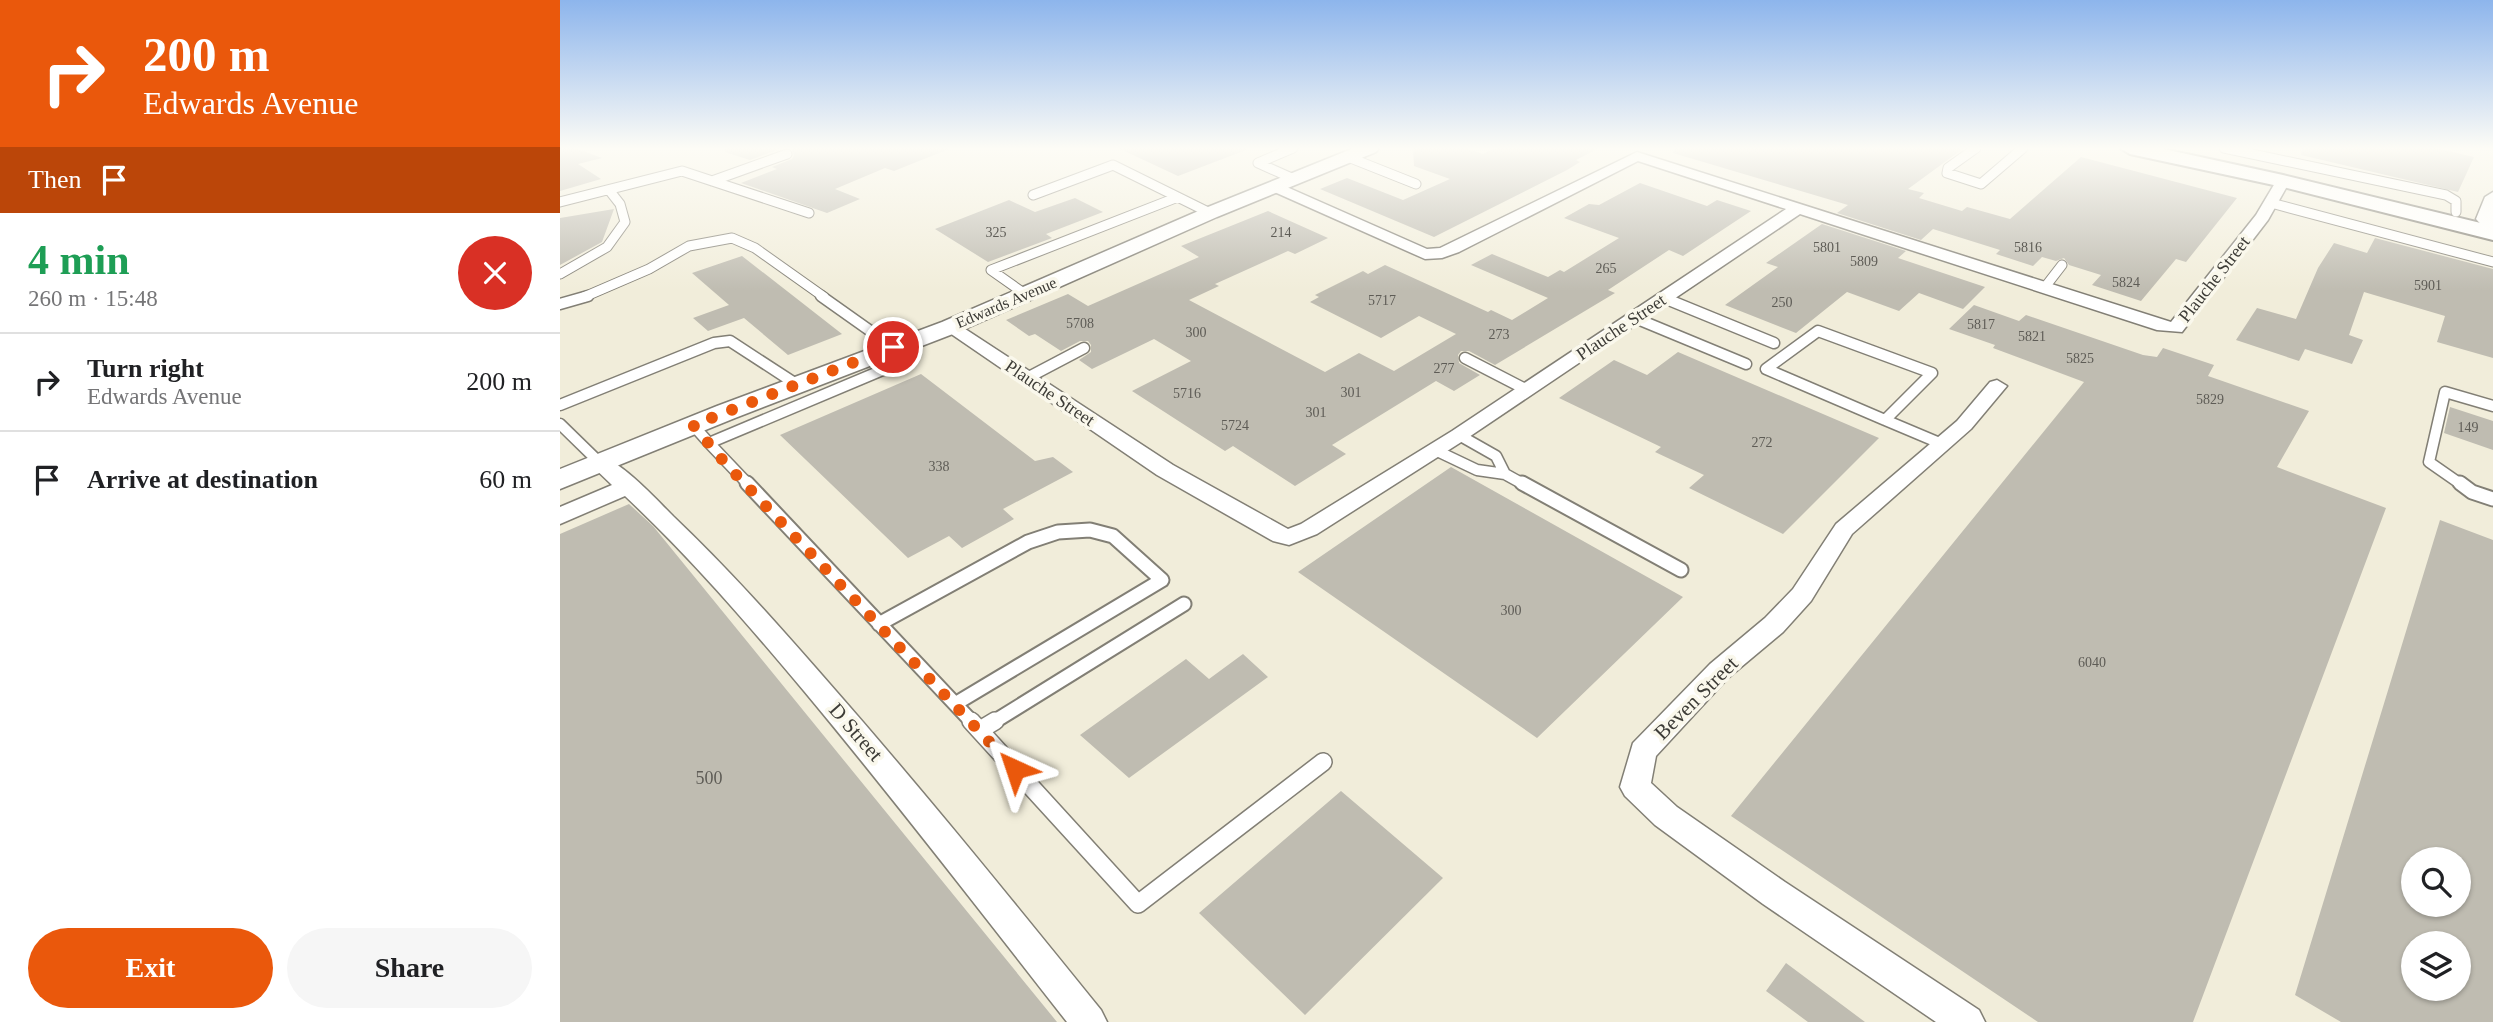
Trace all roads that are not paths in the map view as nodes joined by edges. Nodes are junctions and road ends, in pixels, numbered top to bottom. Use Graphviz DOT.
graph roads {
  1 [pos="586,196"];
  2 [pos="613,196"];
  3 [pos="756,196"];
  4 [pos="1254,196"];
  5 [pos="1309,196"];
  6 [pos="1555,196"];
  7 [pos="1767,196"];
  8 [pos="2273,196"];
  9 [pos="2379,196"];
  10 [pos="2388,196"];
  11 [pos="1178,197"];
  12 [pos="2493,197"];
  13 [pos="560,202"];
  14 [pos="2271,203"];
  15 [pos="1800,207"];
  16 [pos="809,213"];
  17 [pos="1210,214"];
  18 [pos="2491,225"];
  19 [pos="2493,262"];
  20 [pos="2062,265"];
  21 [pos="560,274"];
  22 [pos="2045,287"];
  23 [pos="1025,294"];
  24 [pos="1664,298"];
  25 [pos="560,304"];
  26 [pos="1635,318"];
  27 [pos="950,327"];
  28 [pos="1774,343"];
  29 [pos="1084,348"];
  30 [pos="887,349"];
  31 [pos="1465,358"];
  32 [pos="1746,364"];
  33 [pos="1027,378"];
  34 [pos="796,384"];
  35 [pos="1997,386"];
  36 [pos="1527,390"];
  37 [pos="560,405"];
  38 [pos="2493,406"];
  39 [pos="1884,420"];
  40 [pos="560,424"];
  41 [pos="701,434"];
  42 [pos="1459,435"];
  43 [pos="1942,444"];
  44 [pos="1435,450"];
  45 [pos="600,463"];
  46 [pos="1505,474"];
  47 [pos="560,480"];
  48 [pos="628,486"];
  49 [pos="2493,499"];
  50 [pos="560,516"];
  51 [pos="1681,570"];
  52 [pos="1184,604"];
  53 [pos="879,624"];
  54 [pos="955,704"];
  55 [pos="980,730"];
  56 [pos="1322,762"];
  57 [pos="1089,1022"];
  58 [pos="1968,1022"];
  1 -- 13 [label="lane"];
  2 -- 21 [label="lane"];
  3 -- 16 [label="lane"];
  4 -- 17 [label="street, Edwards Avenue"];
  5 -- 6 [label="street"];
  7 -- 15 [label="street"];
  8 -- 14 [label="street, Plauche Street"];
  9 -- 18 [label="main road"];
  10 -- 18 [label="main road"];
  11 -- 17 [label="lane"];
  11 -- 23 [label="lane"];
  12 -- 18 [label="street"];
  14 -- 19 [label="lane"];
  14 -- 22 [label="street, Plauche Street"];
  15 -- 22 [label="street, Plauche Street"];
  15 -- 24 [label="street, Plauche Street"];
  17 -- 23 [label="street, Edwards Avenue"];
  20 -- 22 [label="lane"];
  23 -- 27 [label="street, Edwards Avenue"];
  24 -- 26 [label="street, Plauche Street"];
  24 -- 28 [label="lane"];
  25 -- 30 [label="lane"];
  26 -- 32 [label="lane"];
  26 -- 36 [label="street, Plauche Street"];
  27 -- 30 [label="street, Edwards Avenue"];
  27 -- 33 [label="street, Plauche Street"];
  29 -- 33 [label="lane"];
  30 -- 34 [label="street, Edwards Avenue"];
  30 -- 41 [label="lane"];
  31 -- 36 [label="lane"];
  33 -- 44 [label="street, Plauche Street"];
  34 -- 37 [label="lane"];
  34 -- 41 [label="street, Edwards Avenue"];
  35 -- 43 [label="street, Beven Street"];
  36 -- 42 [label="street, Plauche Street"];
  38 -- 49 [label="lane"];
  39 -- 39 [label="lane"];
  39 -- 43 [label="lane"];
  40 -- 45 [label="lane"];
  41 -- 45 [label="street, Edwards Avenue"];
  41 -- 53 [label="lane"];
  42 -- 44 [label="street, Plauche Street"];
  42 -- 46 [label="lane"];
  43 -- 58 [label="street, Beven Street"];
  44 -- 46 [label="lane"];
  45 -- 47 [label="street, Edwards Avenue"];
  45 -- 48 [label="street, D Street"];
  46 -- 51 [label="lane"];
  48 -- 50 [label="street"];
  48 -- 57 [label="street, D Street"];
  52 -- 55 [label="lane"];
  53 -- 54 [label="lane"];
  53 -- 54 [label="lane"];
  54 -- 55 [label="lane"];
  55 -- 56 [label="lane"];
}
